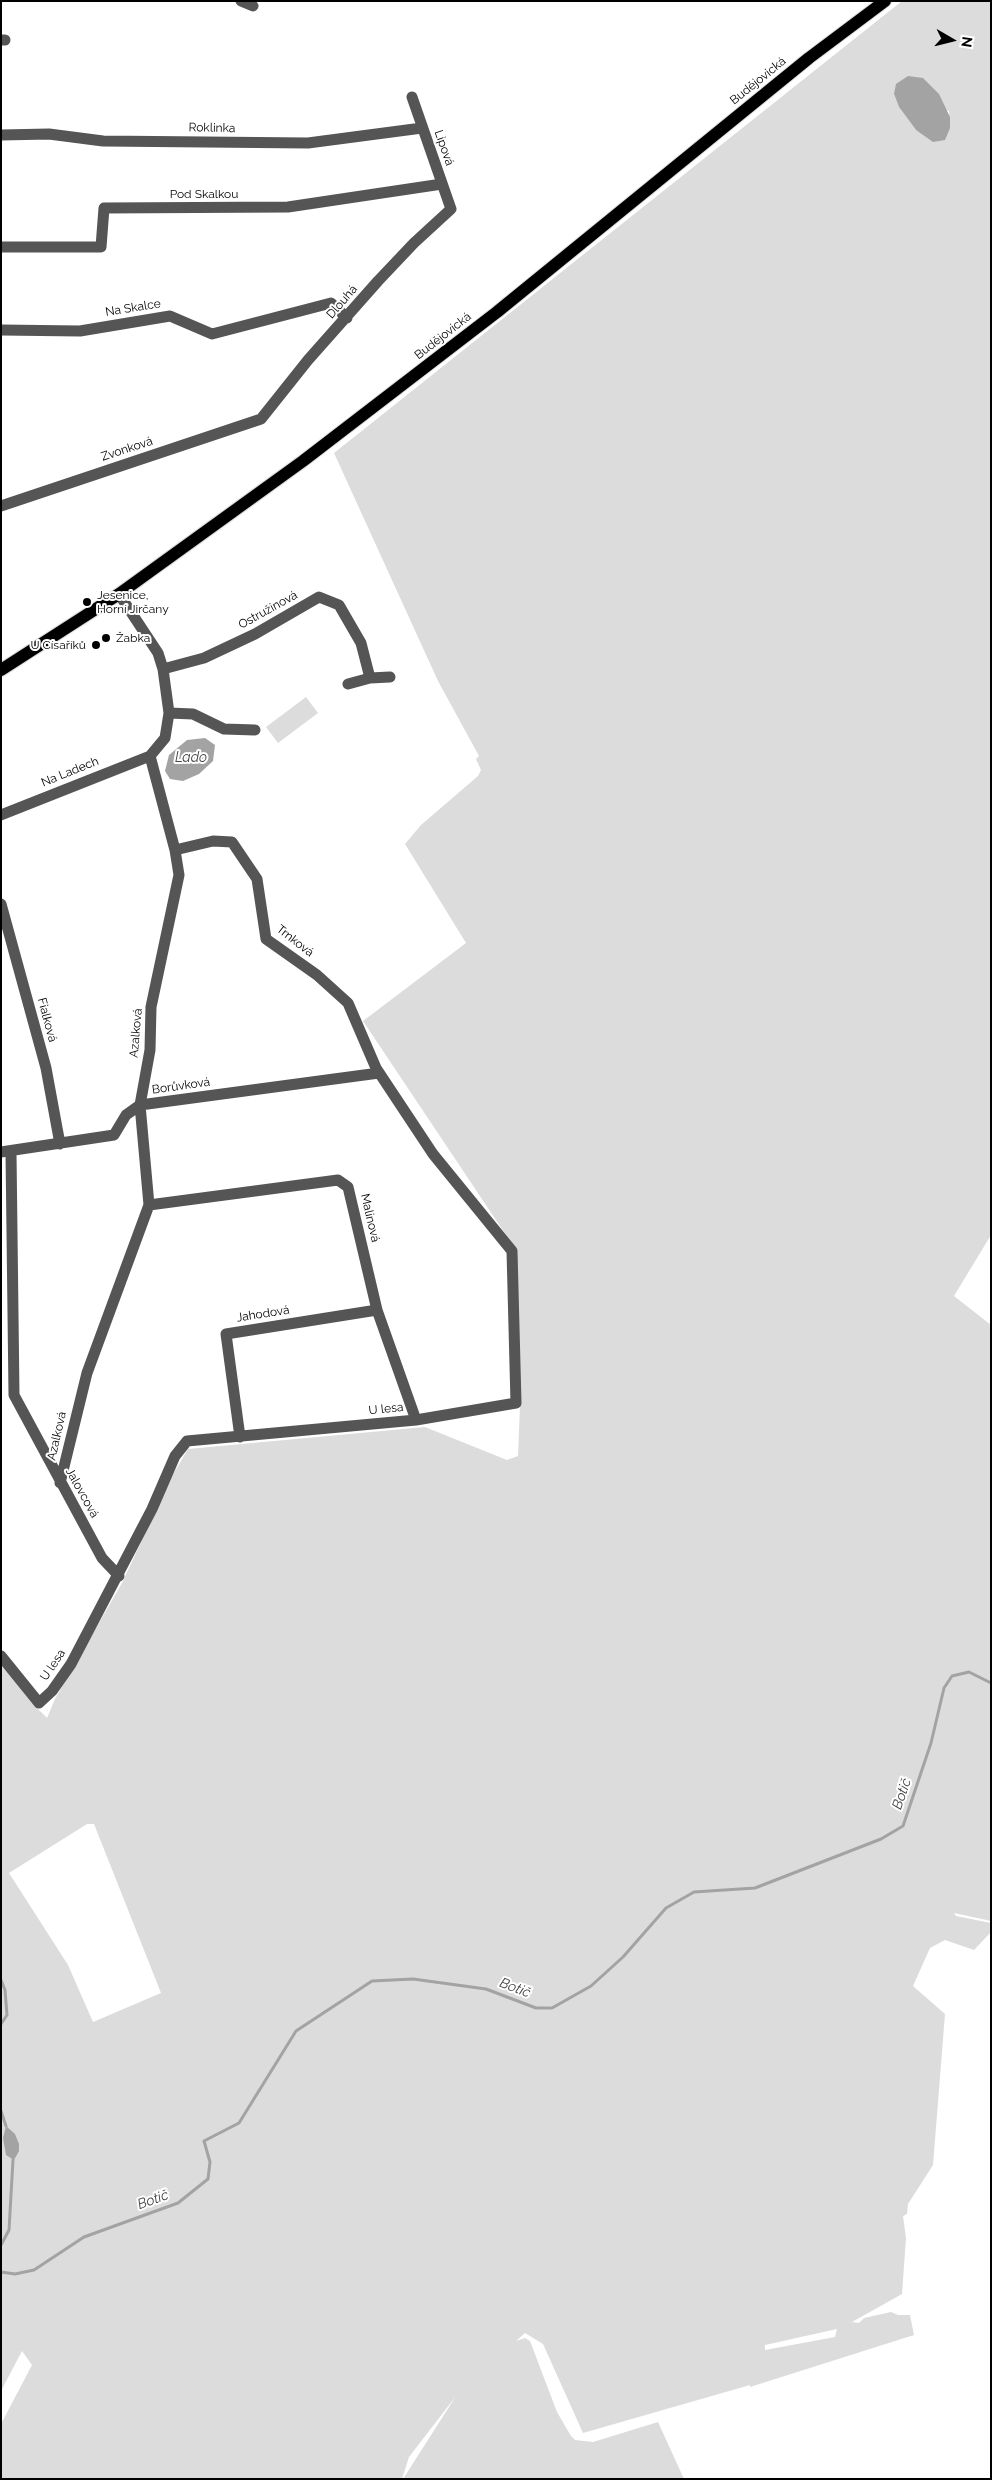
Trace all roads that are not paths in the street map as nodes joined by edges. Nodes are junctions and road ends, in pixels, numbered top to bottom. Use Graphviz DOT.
graph roads {
  1 [pos="241,1"];
  2 [pos="885,1"];
  3 [pos="253,6"];
  4 [pos="412,97"];
  5 [pos="422,128"];
  6 [pos="1,134"];
  7 [pos="442,184"];
  8 [pos="451,209"];
  9 [pos="1,247"];
  10 [pos="347,318"];
  11 [pos="1,330"];
  12 [pos="261,419"];
  13 [pos="1,506"];
  14 [pos="119,594"];
  15 [pos="163,669"];
  16 [pos="1,670"];
  17 [pos="390,677"];
  18 [pos="370,678"];
  19 [pos="348,684"];
  20 [pos="169,713"];
  21 [pos="255,730"];
  22 [pos="150,756"];
  23 [pos="1,815"];
  24 [pos="175,850"];
  25 [pos="1,904"];
  26 [pos="379,1073"];
  27 [pos="140,1105"];
  28 [pos="60,1144"];
  29 [pos="6,1152"];
  30 [pos="149,1205"];
  31 [pos="377,1310"];
  32 [pos="416,1420"];
  33 [pos="240,1437"];
  34 [pos="60,1483"];
  35 [pos="119,1576"];
  36 [pos="1,1656"];
  1 -- 3 [label="street"];
  2 -- 14 [label="main road, Budějovická"];
  4 -- 5 [label="street, Lipová"];
  5 -- 6 [label="street, Roklinka"];
  5 -- 7 [label="street, Lipová"];
  7 -- 8 [label="street, Lipová"];
  7 -- 9 [label="street, Pod Skalkou"];
  8 -- 10 [label="street, Dlouhá"];
  10 -- 11 [label="street, Na Skalce"];
  10 -- 12 [label="street, Dlouhá"];
  12 -- 13 [label="street, Zvonková"];
  14 -- 15 [label="street"];
  14 -- 16 [label="main road, Budějovická"];
  15 -- 18 [label="street, Ostružinová"];
  15 -- 20 [label="street"];
  17 -- 18 [label="street"];
  18 -- 19 [label="street"];
  20 -- 21 [label="street"];
  20 -- 22 [label="street"];
  22 -- 23 [label="street, Na Ladech"];
  22 -- 24 [label="street, Azalková"];
  24 -- 26 [label="street, Trnková"];
  24 -- 27 [label="street, Azalková"];
  25 -- 28 [label="street, Fialková"];
  26 -- 27 [label="street, Borůvková"];
  26 -- 32 [label="street, U lesa"];
  27 -- 28 [label="street, Borůvková"];
  27 -- 30 [label="street, Azalková"];
  28 -- 29 [label="street, Borůvková"];
  29 -- 34 [label="street, Jalovcová"];
  30 -- 31 [label="street, Malinová"];
  30 -- 34 [label="street, Azalková"];
  31 -- 32 [label="street, Malinová"];
  31 -- 33 [label="street, Jahodová"];
  32 -- 33 [label="street, U lesa"];
  33 -- 35 [label="street, U lesa"];
  34 -- 35 [label="street, Jalovcová"];
  35 -- 36 [label="street, U lesa"];
}
